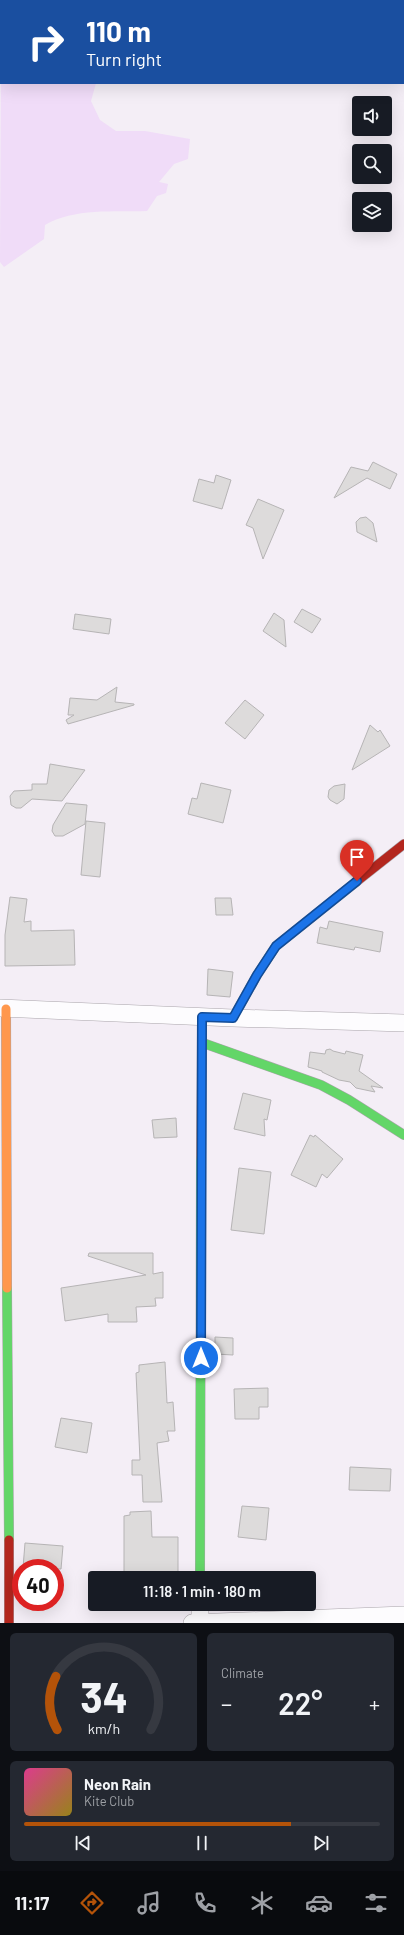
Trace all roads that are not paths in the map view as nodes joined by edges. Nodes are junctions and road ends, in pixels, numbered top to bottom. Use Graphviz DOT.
graph roads {
  1 [pos="404,844"];
  2 [pos="3,1008"];
  3 [pos="202,1017"];
  4 [pos="233,1018"];
  5 [pos="404,1023"];
  6 [pos="203,1043"];
  7 [pos="404,1135"];
  8 [pos="200,1571"];
  9 [pos="198,1611"];
  10 [pos="404,1615"];
  11 [pos="196,1622"];
  12 [pos="9,1623"];
  1 -- 4 [label="street"];
  2 -- 3 [label="street"];
  2 -- 12 [label="street"];
  3 -- 4 [label="street"];
  3 -- 6 [label="street"];
  4 -- 5 [label="street"];
  6 -- 7 [label="street"];
  6 -- 8 [label="street"];
  9 -- 11 [label="street"];
  10 -- 11 [label="street"];
}
